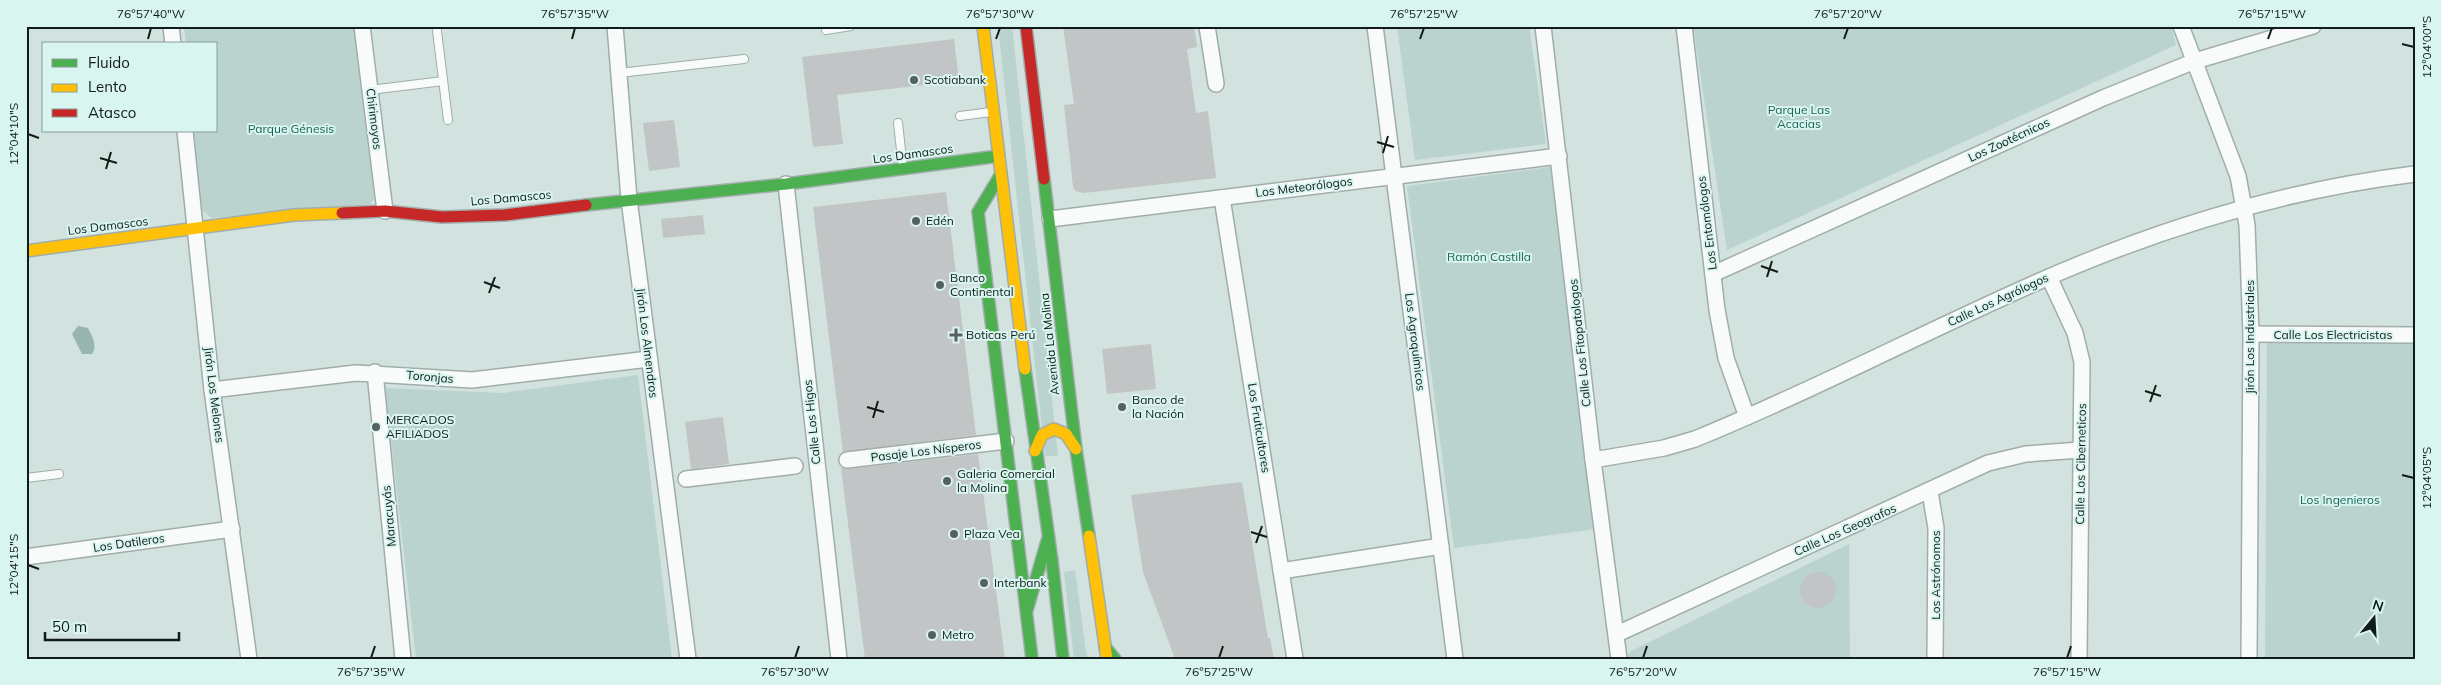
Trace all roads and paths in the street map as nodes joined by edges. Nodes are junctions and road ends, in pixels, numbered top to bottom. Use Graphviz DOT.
graph roads {
  1 [pos="171,26"];
  2 [pos="362,26"];
  3 [pos="615,26"];
  4 [pos="851,26"];
  5 [pos="983,26"];
  6 [pos="1026,26"];
  7 [pos="1207,26"];
  8 [pos="1375,26"];
  9 [pos="1543,26"];
  10 [pos="1684,26"];
  11 [pos="2181,26"];
  12 [pos="2313,26"];
  13 [pos="826,30"];
  14 [pos="437,31"];
  15 [pos="174,42"];
  16 [pos="744,59"];
  17 [pos="2195,61"];
  18 [pos="619,72"];
  19 [pos="443,81"];
  20 [pos="1216,84"];
  21 [pos="370,90"];
  22 [pos="993,112"];
  23 [pos="960,116"];
  24 [pos="448,120"];
  25 [pos="898,123"];
  26 [pos="185,132"];
  27 [pos="999,156"];
  28 [pos="1559,156"];
  29 [pos="903,169"];
  30 [pos="1001,174"];
  31 [pos="2415,174"];
  32 [pos="1394,176"];
  33 [pos="786,184"];
  34 [pos="1222,198"];
  35 [pos="629,199"];
  36 [pos="2246,208"];
  37 [pos="385,211"];
  38 [pos="1050,219"];
  39 [pos="196,229"];
  40 [pos="26,251"];
  41 [pos="1713,274"];
  42 [pos="2049,277"];
  43 [pos="2250,334"];
  44 [pos="2415,335"];
  45 [pos="649,359"];
  46 [pos="375,372"];
  47 [pos="212,390"];
  48 [pos="1747,417"];
  49 [pos="1006,442"];
  50 [pos="1076,449"];
  51 [pos="2080,450"];
  52 [pos="1035,451"];
  53 [pos="847,460"];
  54 [pos="1593,460"];
  55 [pos="795,466"];
  56 [pos="59,474"];
  57 [pos="26,478"];
  58 [pos="686,480"];
  59 [pos="1930,492"];
  60 [pos="232,529"];
  61 [pos="1048,536"];
  62 [pos="1441,546"];
  63 [pos="26,557"];
  64 [pos="1281,571"];
  65 [pos="1026,612"];
  66 [pos="1617,634"];
  67 [pos="1106,653"];
  68 [pos="249,659"];
  69 [pos="403,659"];
  70 [pos="688,659"];
  71 [pos="839,659"];
  72 [pos="1032,659"];
  73 [pos="1063,659"];
  74 [pos="1114,659"];
  75 [pos="1295,659"];
  76 [pos="1455,659"];
  77 [pos="1620,659"];
  78 [pos="1935,659"];
  79 [pos="2079,659"];
  80 [pos="2249,659"];
  1 -- 15 [label="street"];
  2 -- 21 [label="street, Chirimoyos"];
  3 -- 18 [label="street, Jirón Los Almendros"];
  4 -- 13 [label="lane"];
  5 -- 22 [label="main road"];
  6 -- 38 [label="main road, Avenida La Molina"];
  7 -- 20 [label="street"];
  8 -- 32 [label="street, Los Agroquímicos"];
  9 -- 28 [label="street, Calle Los Fitopatologos"];
  10 -- 41 [label="street, Los Entomólogos"];
  11 -- 17 [label="street, Jirón Los Industriales"];
  12 -- 17 [label="street, Los Zootécnicos"];
  14 -- 19 [label="lane"];
  16 -- 18 [label="lane"];
  17 -- 36 [label="street, Jirón Los Industriales"];
  17 -- 41 [label="street, Los Zootécnicos"];
  18 -- 35 [label="street, Jirón Los Almendros"];
  19 -- 21 [label="lane"];
  19 -- 24 [label="lane"];
  21 -- 37 [label="street, Chirimoyos"];
  22 -- 23 [label="lane"];
  22 -- 27 [label="main road"];
  25 -- 29 [label="lane"];
  26 -- 39 [label="street, Jirón Los Melones"];
  27 -- 29 [label="main road, Los Damascos"];
  27 -- 30 [label="main road"];
  28 -- 32 [label="street, Los Meteorólogos"];
  28 -- 54 [label="street, Calle Los Fitopatologos"];
  29 -- 33 [label="main road, Los Damascos"];
  30 -- 49 [label="main road"];
  30 -- 52 [label="main road"];
  31 -- 36 [label="street, Calle Los Agrólogos"];
  32 -- 34 [label="street, Los Meteorólogos"];
  32 -- 62 [label="street, Los Agroquímicos"];
  33 -- 35 [label="main road, Los Damascos"];
  33 -- 71 [label="street, Calle Los Higos"];
  34 -- 38 [label="street, Los Meteorólogos"];
  34 -- 64 [label="street, Los Fruticultores"];
  35 -- 37 [label="main road, Los Damascos"];
  35 -- 45 [label="street, Jirón Los Almendros"];
  36 -- 42 [label="street, Calle Los Agrólogos"];
  36 -- 43 [label="street, Jirón Los Industriales"];
  37 -- 39 [label="main road, Los Damascos"];
  38 -- 50 [label="main road, Avenida La Molina"];
  39 -- 40 [label="main road, Los Damascos"];
  39 -- 47 [label="street, Jirón Los Melones"];
  41 -- 48 [label="street, Los Entomólogos"];
  42 -- 48 [label="street, Calle Los Agrólogos"];
  42 -- 51 [label="street, Calle Los Ciberneticos"];
  43 -- 44 [label="street, Calle Los Electricistas"];
  43 -- 80 [label="street, Jirón Los Industriales"];
  45 -- 46 [label="street, Toronjas"];
  45 -- 70 [label="street, Jirón Los Almendros"];
  46 -- 47 [label="street, Toronjas"];
  46 -- 69 [label="street, Maracuyás"];
  47 -- 60 [label="street, Jirón Los Melones"];
  48 -- 54 [label="street, Calle Los Agrólogos"];
  49 -- 53 [label="street, Pasaje Los Nísperos"];
  49 -- 65 [label="main road"];
  50 -- 52 [label="main road"];
  50 -- 67 [label="main road, Avenida La Molina"];
  51 -- 59 [label="street, Calle Los Geografos"];
  51 -- 79 [label="street, Calle Los Ciberneticos"];
  52 -- 61 [label="main road"];
  54 -- 66 [label="street, Calle Los Fitopatologos"];
  55 -- 58 [label="street"];
  56 -- 57 [label="lane"];
  59 -- 66 [label="street, Calle Los Geografos"];
  59 -- 78 [label="street, Los Astrónomos"];
  60 -- 63 [label="street, Los Datileros"];
  60 -- 68 [label="street, Jirón Los Melones"];
  61 -- 65 [label="main road"];
  61 -- 73 [label="main road"];
  62 -- 64 [label="street"];
  62 -- 76 [label="street, Los Agroquímicos"];
  64 -- 75 [label="street, Los Fruticultores"];
  65 -- 72 [label="main road"];
  66 -- 77 [label="street, Calle Los Fitopatologos"];
  67 -- 74 [label="main road"];
}
